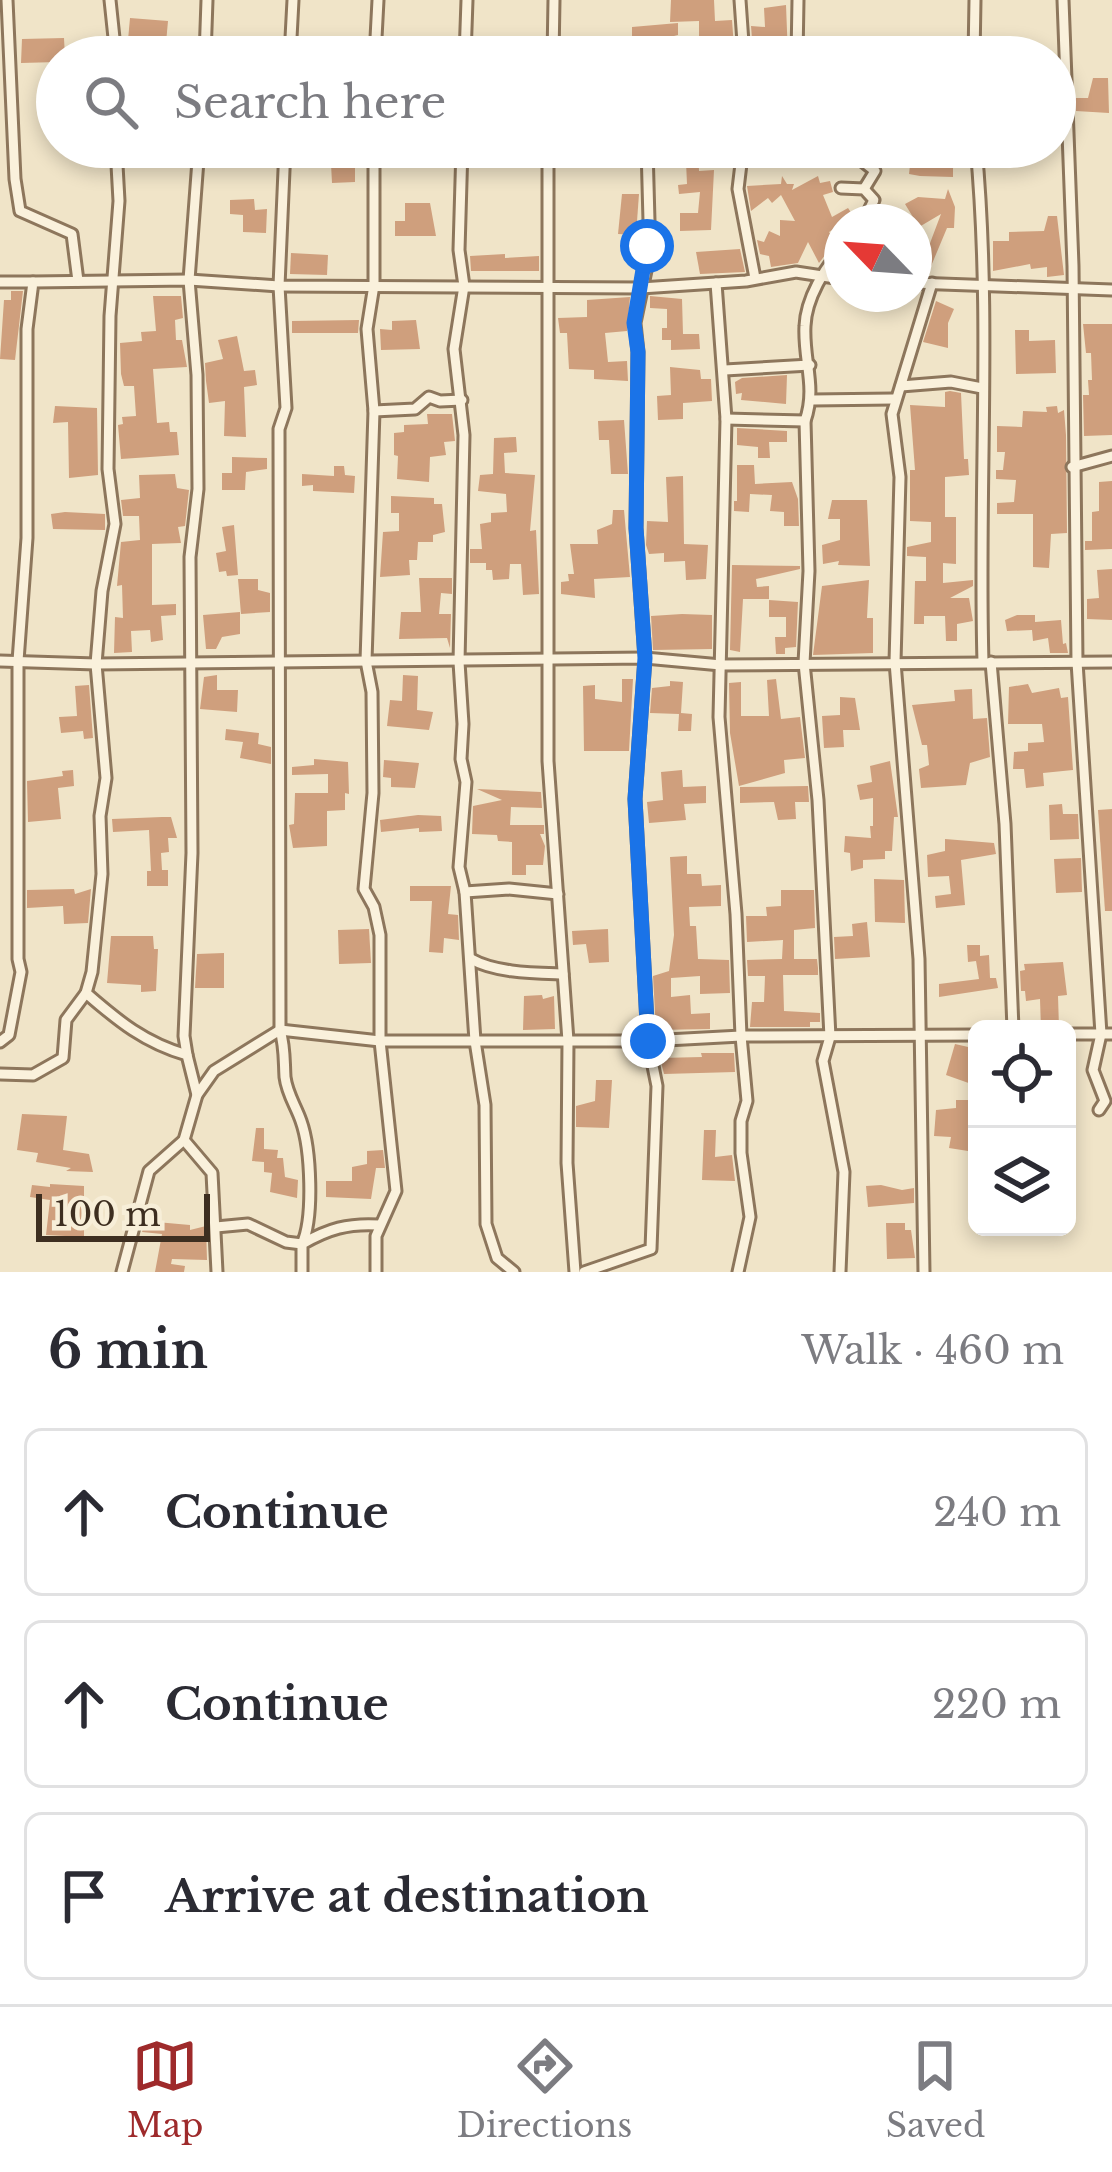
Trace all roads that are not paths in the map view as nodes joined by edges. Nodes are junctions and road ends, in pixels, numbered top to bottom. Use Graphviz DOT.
graph roads {
  1 [pos="7,0"];
  2 [pos="110,0"];
  3 [pos="207,0"];
  4 [pos="293,0"];
  5 [pos="378,0"];
  6 [pos="467,0"];
  7 [pos="554,0"];
  8 [pos="740,0"];
  9 [pos="798,0"];
  10 [pos="975,0"];
  11 [pos="1064,0"];
  12 [pos="4,18"];
  13 [pos="114,36"];
  14 [pos="206,36"];
  15 [pos="291,36"];
  16 [pos="376,36"];
  17 [pos="466,36"];
  18 [pos="553,36"];
  19 [pos="743,36"];
  20 [pos="797,36"];
  21 [pos="974,36"];
  22 [pos="1065,36"];
  23 [pos="117,168"];
  24 [pos="197,168"];
  25 [pos="284,168"];
  26 [pos="374,168"];
  27 [pos="461,168"];
  28 [pos="548,168"];
  29 [pos="647,168"];
  30 [pos="740,168"];
  31 [pos="871,168"];
  32 [pos="977,168"];
  33 [pos="1069,168"];
  34 [pos="842,188"];
  35 [pos="864,189"];
  36 [pos="872,204"];
  37 [pos="823,276"];
  38 [pos="755,278"];
  39 [pos="78,280"];
  40 [pos="189,280"];
  41 [pos="0,282"];
  42 [pos="33,282"];
  43 [pos="114,283"];
  44 [pos="716,283"];
  45 [pos="932,283"];
  46 [pos="374,285"];
  47 [pos="279,286"];
  48 [pos="464,286"];
  49 [pos="546,286"];
  50 [pos="984,286"];
  51 [pos="641,288"];
  52 [pos="1073,290"];
  53 [pos="1112,290"];
  54 [pos="923,312"];
  55 [pos="810,365"];
  56 [pos="725,370"];
  57 [pos="901,386"];
  58 [pos="982,388"];
  59 [pos="893,399"];
  60 [pos="462,400"];
  61 [pos="812,400"];
  62 [pos="374,411"];
  63 [pos="726,419"];
  64 [pos="805,421"];
  65 [pos="1112,456"];
  66 [pos="1072,467"];
  67 [pos="645,658"];
  68 [pos="0,661"];
  69 [pos="18,661"];
  70 [pos="281,661"];
  71 [pos="551,661"];
  72 [pos="189,662"];
  73 [pos="366,662"];
  74 [pos="458,662"];
  75 [pos="896,662"];
  76 [pos="987,662"];
  77 [pos="1077,662"];
  78 [pos="1112,662"];
  79 [pos="96,664"];
  80 [pos="804,664"];
  81 [pos="722,665"];
  82 [pos="466,892"];
  83 [pos="558,894"];
  84 [pos="471,959"];
  85 [pos="563,974"];
  86 [pos="86,993"];
  87 [pos="1013,1020"];
  88 [pos="280,1030"];
  89 [pos="1076,1034"];
  90 [pos="1107,1034"];
  91 [pos="968,1035"];
  92 [pos="741,1036"];
  93 [pos="830,1037"];
  94 [pos="921,1038"];
  95 [pos="380,1041"];
  96 [pos="475,1041"];
  97 [pos="568,1041"];
  98 [pos="648,1041"];
  99 [pos="0,1042"];
  100 [pos="187,1055"];
  101 [pos="0,1074"];
  102 [pos="197,1095"];
  103 [pos="1099,1110"];
  104 [pos="184,1140"];
  105 [pos="379,1226"];
  106 [pos="216,1227"];
  107 [pos="302,1244"];
  108 [pos="122,1272"];
  109 [pos="217,1272"];
  110 [pos="302,1272"];
  111 [pos="376,1272"];
  112 [pos="514,1272"];
  113 [pos="579,1272"];
  114 [pos="738,1272"];
  115 [pos="840,1272"];
  116 [pos="923,1272"];
  1 -- 12 [label="street"];
  2 -- 13 [label="street"];
  3 -- 14 [label="street"];
  4 -- 15 [label="street"];
  5 -- 16 [label="street"];
  6 -- 17 [label="street"];
  7 -- 18 [label="street"];
  8 -- 19 [label="street"];
  9 -- 20 [label="street"];
  10 -- 21 [label="street"];
  11 -- 22 [label="street"];
  12 -- 39 [label="street"];
  23 -- 43 [label="street"];
  24 -- 40 [label="street"];
  25 -- 47 [label="street"];
  26 -- 46 [label="street"];
  27 -- 48 [label="street"];
  28 -- 49 [label="street"];
  29 -- 51 [label="street"];
  30 -- 38 [label="street"];
  31 -- 35 [label="street"];
  32 -- 50 [label="street"];
  33 -- 52 [label="street"];
  34 -- 35 [label="street"];
  35 -- 36 [label="street"];
  37 -- 38 [label="street"];
  37 -- 55 [label="street"];
  38 -- 44 [label="street"];
  39 -- 42 [label="street"];
  39 -- 43 [label="street"];
  40 -- 43 [label="street"];
  40 -- 47 [label="street"];
  40 -- 72 [label="street"];
  41 -- 42 [label="street"];
  42 -- 69 [label="street"];
  43 -- 79 [label="street"];
  44 -- 51 [label="street"];
  44 -- 56 [label="street"];
  45 -- 50 [label="street"];
  46 -- 47 [label="street"];
  46 -- 48 [label="street"];
  46 -- 62 [label="street"];
  47 -- 70 [label="street"];
  48 -- 49 [label="street"];
  48 -- 60 [label="street"];
  49 -- 51 [label="street"];
  49 -- 71 [label="street"];
  50 -- 52 [label="street"];
  50 -- 58 [label="street"];
  51 -- 67 [label="street"];
  52 -- 53 [label="street"];
  52 -- 66 [label="street"];
  54 -- 57 [label="street"];
  55 -- 56 [label="street"];
  55 -- 61 [label="street"];
  56 -- 63 [label="street"];
  57 -- 58 [label="street"];
  57 -- 59 [label="street"];
  58 -- 76 [label="street"];
  59 -- 61 [label="street"];
  59 -- 75 [label="street"];
  60 -- 62 [label="street"];
  60 -- 74 [label="street"];
  61 -- 64 [label="street"];
  62 -- 73 [label="street"];
  63 -- 64 [label="street"];
  63 -- 81 [label="street"];
  64 -- 80 [label="street"];
  65 -- 66 [label="street"];
  66 -- 77 [label="street"];
  67 -- 71 [label="street"];
  67 -- 81 [label="street"];
  67 -- 98 [label="street"];
  68 -- 69 [label="street"];
  69 -- 79 [label="street"];
  69 -- 99 [label="street"];
  70 -- 72 [label="street"];
  70 -- 73 [label="street"];
  70 -- 88 [label="street"];
  71 -- 74 [label="street"];
  71 -- 83 [label="street"];
  72 -- 79 [label="street"];
  72 -- 100 [label="street"];
  73 -- 74 [label="street"];
  73 -- 95 [label="street"];
  74 -- 82 [label="street"];
  75 -- 76 [label="street"];
  75 -- 80 [label="street"];
  75 -- 94 [label="street"];
  76 -- 77 [label="street"];
  76 -- 87 [label="street"];
  77 -- 78 [label="street"];
  77 -- 90 [label="street"];
  79 -- 86 [label="street"];
  80 -- 81 [label="street"];
  80 -- 93 [label="street"];
  81 -- 92 [label="street"];
  82 -- 83 [label="street"];
  82 -- 84 [label="street"];
  83 -- 85 [label="street"];
  84 -- 85 [label="street"];
  84 -- 96 [label="street"];
  85 -- 97 [label="street"];
  86 -- 100 [label="street"];
  86 -- 101 [label="street"];
  88 -- 95 [label="street"];
  88 -- 102 [label="street"];
  88 -- 107 [label="street"];
  89 -- 90 [label="street"];
  90 -- 103 [label="street"];
  91 -- 94 [label="street"];
  92 -- 93 [label="street"];
  92 -- 98 [label="street"];
  92 -- 114 [label="street"];
  93 -- 94 [label="street"];
  93 -- 115 [label="street"];
  94 -- 116 [label="street"];
  95 -- 96 [label="street"];
  95 -- 105 [label="street"];
  96 -- 97 [label="street"];
  96 -- 112 [label="street"];
  97 -- 98 [label="street"];
  97 -- 113 [label="street"];
  98 -- 113 [label="street"];
  100 -- 102 [label="street"];
  102 -- 104 [label="street"];
  104 -- 106 [label="street"];
  104 -- 108 [label="street"];
  105 -- 107 [label="street"];
  105 -- 111 [label="street"];
  106 -- 107 [label="street"];
  106 -- 109 [label="street"];
  107 -- 110 [label="street"];
}
